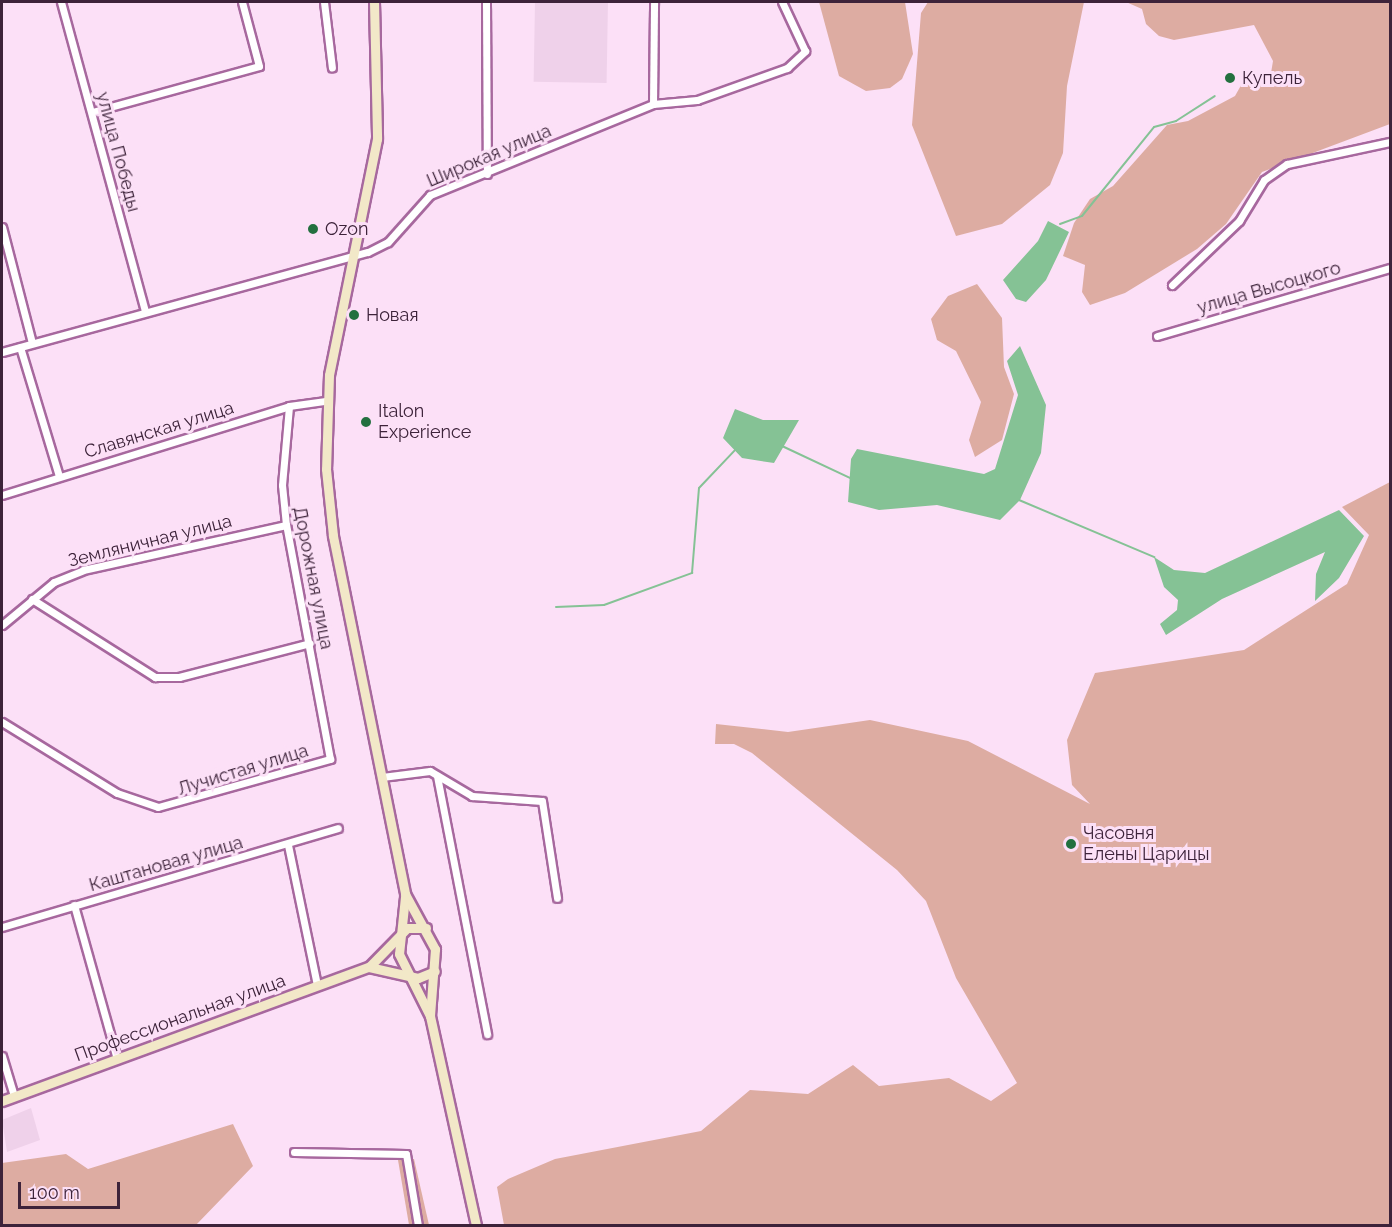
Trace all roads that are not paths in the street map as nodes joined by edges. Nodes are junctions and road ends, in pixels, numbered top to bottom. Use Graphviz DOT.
graph roads {
  1 [pos="61,2"];
  2 [pos="242,2"];
  3 [pos="324,2"];
  4 [pos="374,2"];
  5 [pos="486,2"];
  6 [pos="654,2"];
  7 [pos="782,2"];
  8 [pos="332,68"];
  9 [pos="653,105"];
  10 [pos="92,112"];
  11 [pos="1390,142"];
  12 [pos="487,174"];
  13 [pos="2,227"];
  14 [pos="355,256"];
  15 [pos="1390,268"];
  16 [pos="1172,285"];
  17 [pos="145,311"];
  18 [pos="1157,336"];
  19 [pos="32,344"];
  20 [pos="21,347"];
  21 [pos="2,352"];
  22 [pos="326,402"];
  23 [pos="289,406"];
  24 [pos="59,476"];
  25 [pos="2,495"];
  26 [pos="286,525"];
  27 [pos="32,600"];
  28 [pos="2,625"];
  29 [pos="310,643"];
  30 [pos="2,722"];
  31 [pos="332,753"];
  32 [pos="437,776"];
  33 [pos="382,777"];
  34 [pos="338,828"];
  35 [pos="288,845"];
  36 [pos="405,894"];
  37 [pos="557,898"];
  38 [pos="75,905"];
  39 [pos="2,927"];
  40 [pos="426,928"];
  41 [pos="398,937"];
  42 [pos="369,967"];
  43 [pos="435,971"];
  44 [pos="409,976"];
  45 [pos="317,985"];
  46 [pos="430,1016"];
  47 [pos="487,1034"];
  48 [pos="2,1056"];
  49 [pos="117,1059"];
  50 [pos="14,1096"];
  51 [pos="2,1101"];
  52 [pos="294,1152"];
  53 [pos="418,1226"];
  54 [pos="476,1226"];
  1 -- 10 [label="street, улица Победы"];
  2 -- 10 [label="street"];
  3 -- 8 [label="street"];
  4 -- 14 [label="main road"];
  5 -- 12 [label="street"];
  6 -- 9 [label="street"];
  7 -- 9 [label="street, Широкая улица"];
  9 -- 12 [label="street, Широкая улица"];
  10 -- 17 [label="street, улица Победы"];
  11 -- 16 [label="street"];
  12 -- 14 [label="street, Широкая улица"];
  13 -- 19 [label="street"];
  14 -- 17 [label="street, Широкая улица"];
  14 -- 22 [label="main road"];
  15 -- 18 [label="street, улица Высоцкого"];
  17 -- 19 [label="street, Широкая улица"];
  19 -- 20 [label="street, Широкая улица"];
  20 -- 21 [label="street, Широкая улица"];
  20 -- 24 [label="street"];
  22 -- 23 [label="street, Славянская улица"];
  22 -- 33 [label="main road"];
  23 -- 24 [label="street, Славянская улица"];
  23 -- 26 [label="street, Дорожная улица"];
  24 -- 25 [label="street, Славянская улица"];
  26 -- 27 [label="street, Земляничная улица"];
  26 -- 29 [label="street, Дорожная улица"];
  27 -- 28 [label="street, Земляничная улица"];
  27 -- 29 [label="street"];
  29 -- 31 [label="street, Дорожная улица"];
  30 -- 31 [label="street, Лучистая улица"];
  32 -- 33 [label="street"];
  32 -- 37 [label="street"];
  32 -- 47 [label="street"];
  33 -- 36 [label="main road"];
  34 -- 35 [label="street, Каштановая улица"];
  35 -- 38 [label="street, Каштановая улица"];
  35 -- 45 [label="street"];
  36 -- 40 [label="main road"];
  36 -- 41 [label="main road"];
  38 -- 39 [label="street, Каштановая улица"];
  38 -- 49 [label="street"];
  40 -- 41 [label="main road"];
  40 -- 43 [label="main road"];
  41 -- 42 [label="main road"];
  41 -- 44 [label="main road"];
  42 -- 44 [label="main road"];
  42 -- 45 [label="main road, Профессиональная улица"];
  43 -- 44 [label="main road"];
  43 -- 46 [label="main road"];
  44 -- 46 [label="main road"];
  45 -- 49 [label="main road, Профессиональная улица"];
  46 -- 54 [label="main road"];
  48 -- 50 [label="street"];
  49 -- 50 [label="main road, Профессиональная улица"];
  50 -- 51 [label="main road, Профессиональная улица"];
  52 -- 53 [label="street"];
}
